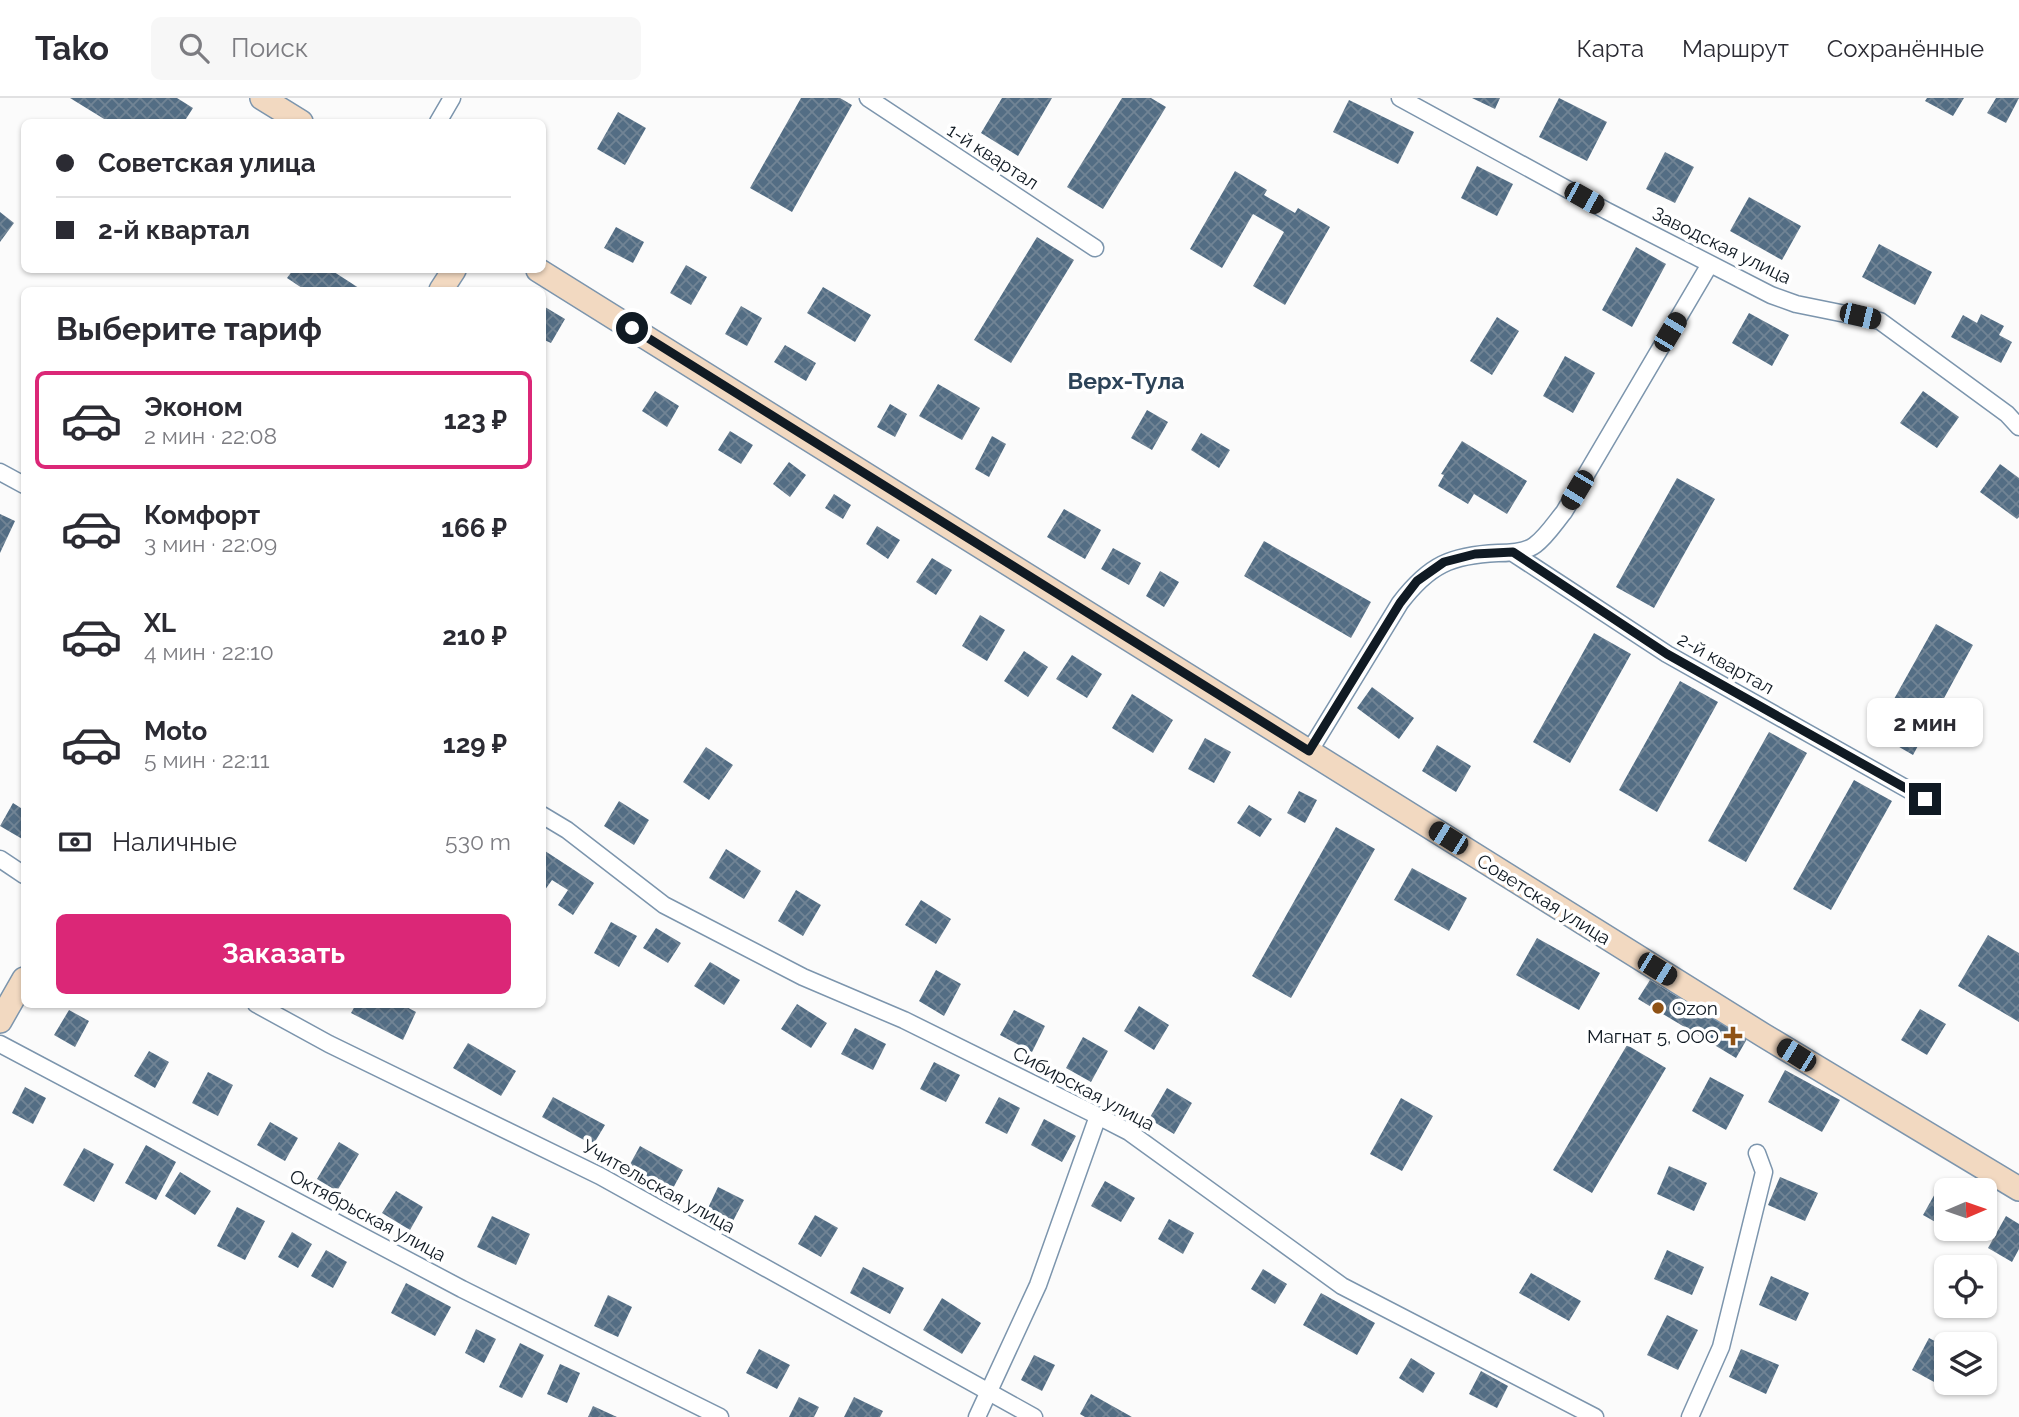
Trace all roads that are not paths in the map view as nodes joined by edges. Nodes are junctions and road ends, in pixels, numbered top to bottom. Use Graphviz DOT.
graph roads {
  1 [pos="262,98"];
  2 [pos="452,98"];
  3 [pos="868,98"];
  4 [pos="1399,98"];
  5 [pos="296,119"];
  6 [pos="440,119"];
  7 [pos="1095,248"];
  8 [pos="1710,264"];
  9 [pos="543,273"];
  10 [pos="2019,427"];
  11 [pos="0,472"];
  12 [pos="21,483"];
  13 [pos="1513,552"];
  14 [pos="1309,751"];
  15 [pos="1925,799"];
  16 [pos="546,817"];
  17 [pos="0,859"];
  18 [pos="21,873"];
  19 [pos="21,984"];
  20 [pos="263,1008"];
  21 [pos="0,1021"];
  22 [pos="0,1044"];
  23 [pos="1098,1116"];
  24 [pos="1757,1153"];
  25 [pos="2019,1189"];
  26 [pos="989,1394"];
  27 [pos="720,1417"];
  28 [pos="977,1417"];
  29 [pos="1034,1417"];
  30 [pos="1595,1417"];
  31 [pos="1690,1417"];
  1 -- 5 [label="main road"];
  2 -- 6 [label="street"];
  3 -- 7 [label="street, 1-й квартал"];
  4 -- 8 [label="street, Заводская улица"];
  8 -- 10 [label="street, Заводская улица"];
  8 -- 13 [label="street"];
  9 -- 14 [label="main road, Советская улица"];
  11 -- 12 [label="street"];
  13 -- 14 [label="street"];
  13 -- 15 [label="street, 2-й квартал"];
  14 -- 25 [label="main road, Советская улица"];
  16 -- 23 [label="street, Сибирская улица"];
  17 -- 18 [label="street"];
  19 -- 21 [label="main road"];
  20 -- 26 [label="street, Учительская улица"];
  22 -- 27 [label="street, Октябрьская улица"];
  23 -- 26 [label="street"];
  23 -- 30 [label="street, Сибирская улица"];
  24 -- 31 [label="street"];
  26 -- 28 [label="street"];
  26 -- 29 [label="street, Учительская улица"];
}
